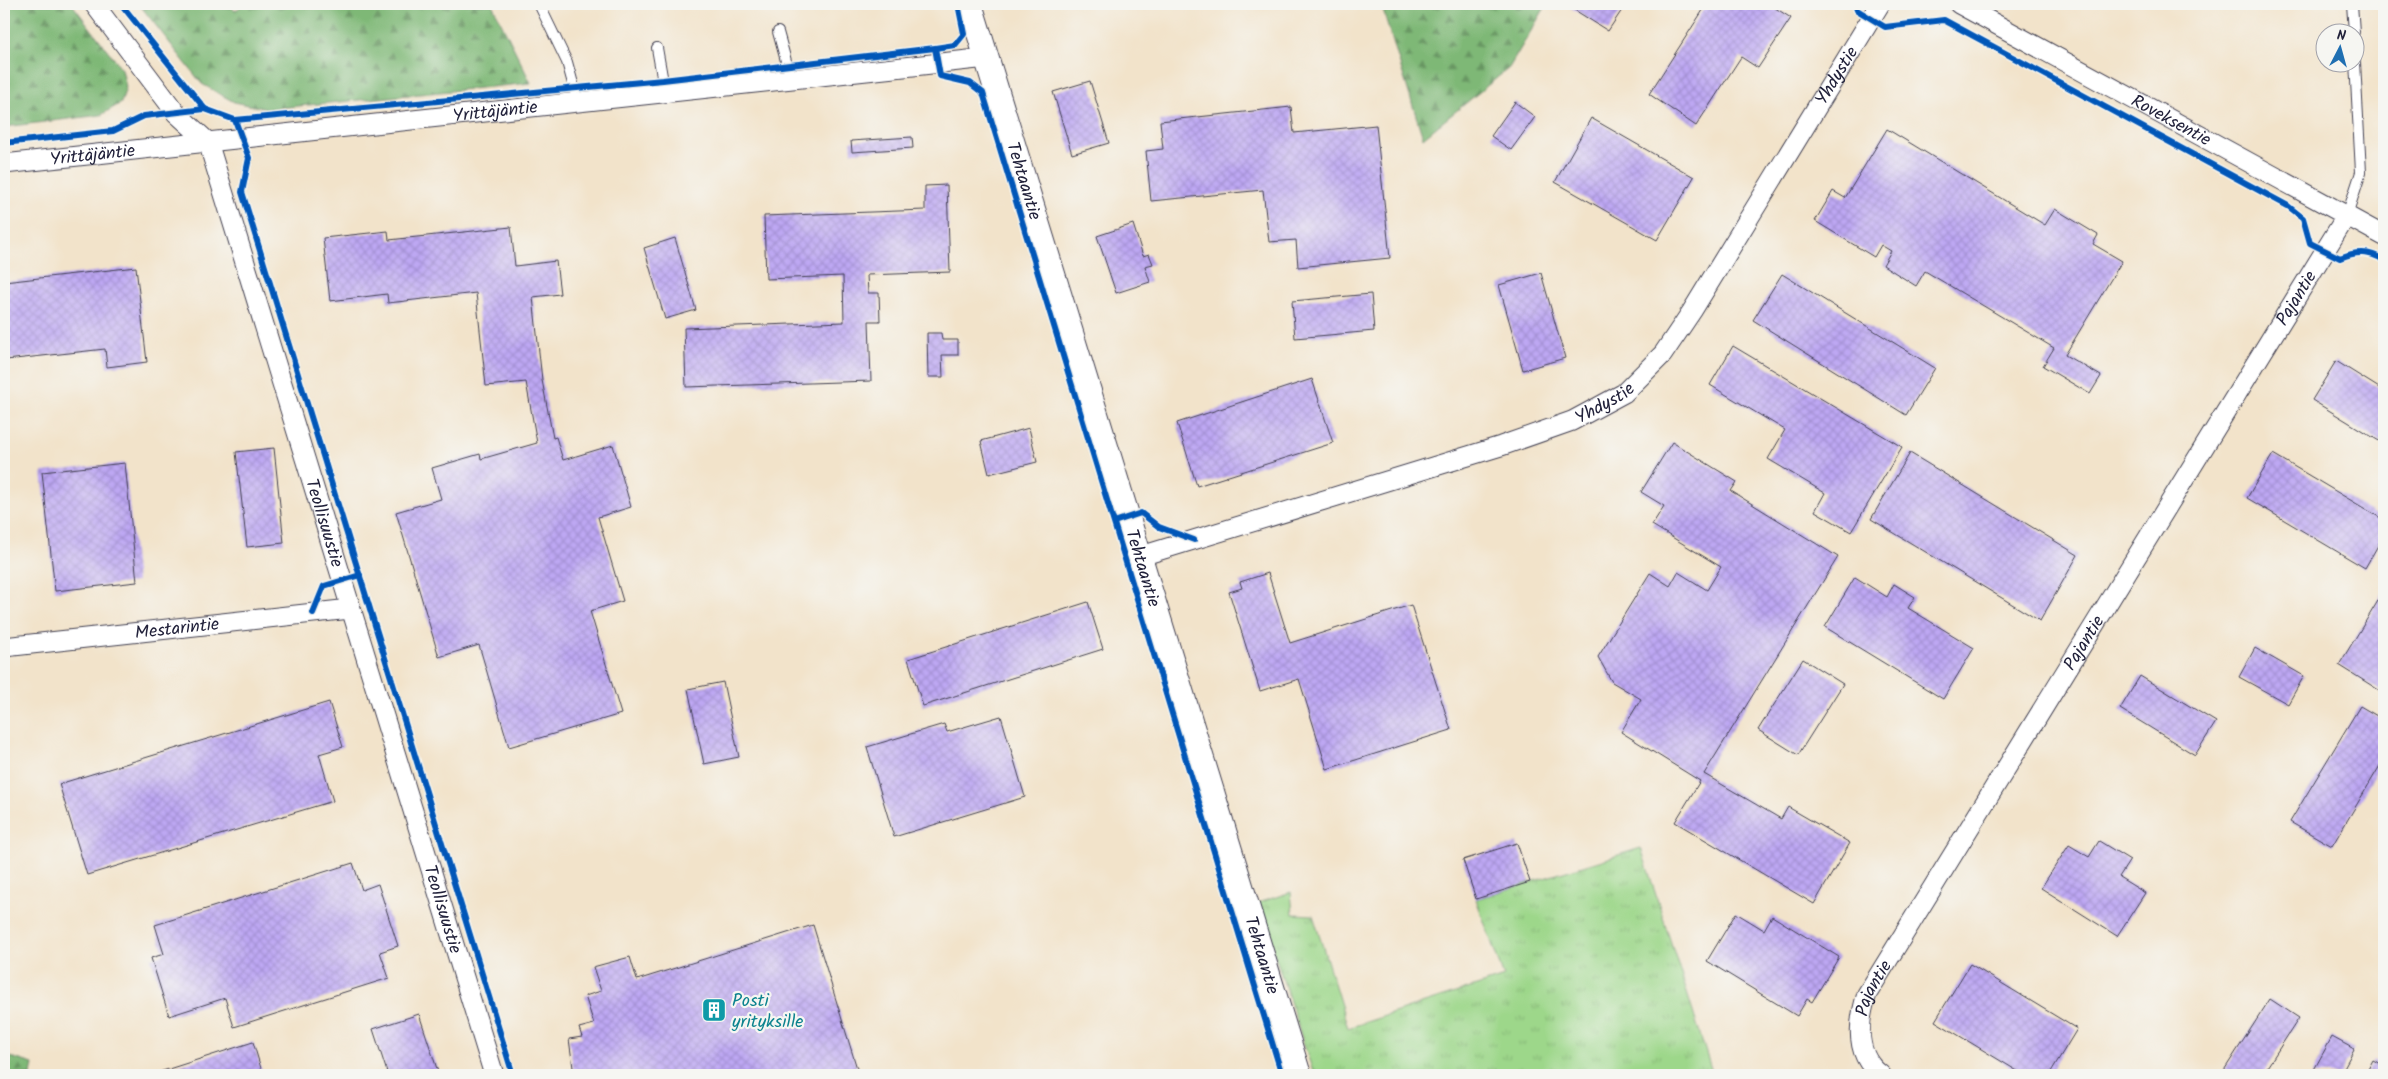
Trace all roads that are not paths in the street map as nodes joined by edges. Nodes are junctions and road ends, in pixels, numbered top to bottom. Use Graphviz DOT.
graph roads {
  1 [pos="94,4"];
  2 [pos="539,4"];
  3 [pos="970,4"];
  4 [pos="1880,4"];
  5 [pos="1959,4"];
  6 [pos="2352,4"];
  7 [pos="2353,22"];
  8 [pos="778,32"];
  9 [pos="657,48"];
  10 [pos="987,58"];
  11 [pos="2356,72"];
  12 [pos="792,79"];
  13 [pos="665,92"];
  14 [pos="578,102"];
  15 [pos="208,142"];
  16 [pos="4,164"];
  17 [pos="2348,215"];
  18 [pos="2384,236"];
  19 [pos="1141,556"];
  20 [pos="350,609"];
  21 [pos="4,647"];
  22 [pos="494,1075"];
  23 [pos="1299,1075"];
  24 [pos="1881,1075"];
  1 -- 15 [label="street, Teollisuustie"];
  2 -- 14 [label="lane"];
  3 -- 10 [label="street, Tehtaantie"];
  4 -- 19 [label="street, Yhdystie"];
  5 -- 17 [label="street, Roveksentie"];
  6 -- 7 [label="lane"];
  8 -- 12 [label="lane"];
  9 -- 13 [label="lane"];
  10 -- 12 [label="street, Yrittäjäntie"];
  10 -- 19 [label="street, Tehtaantie"];
  11 -- 17 [label="lane"];
  12 -- 13 [label="street, Yrittäjäntie"];
  13 -- 14 [label="street, Yrittäjäntie"];
  14 -- 15 [label="street, Yrittäjäntie"];
  15 -- 16 [label="street, Yrittäjäntie"];
  15 -- 20 [label="street, Teollisuustie"];
  17 -- 18 [label="street, Roveksentie"];
  17 -- 24 [label="street, Pajantie"];
  19 -- 23 [label="street, Tehtaantie"];
  20 -- 21 [label="street, Mestarintie"];
  20 -- 22 [label="street, Teollisuustie"];
}
